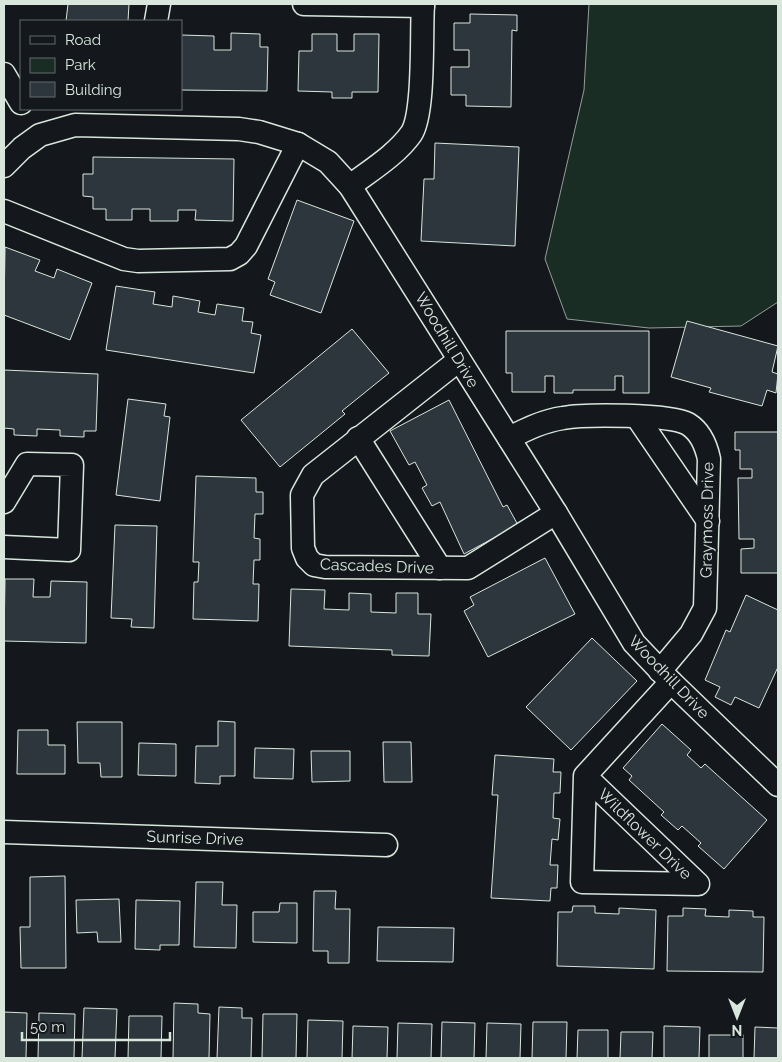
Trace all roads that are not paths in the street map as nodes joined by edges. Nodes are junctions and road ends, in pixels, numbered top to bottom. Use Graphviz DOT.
graph roads {
  1 [pos="159,4"];
  2 [pos="304,4"];
  3 [pos="423,5"];
  4 [pos="156,20"];
  5 [pos="4,74"];
  6 [pos="20,102"];
  7 [pos="25,110"];
  8 [pos="142,117"];
  9 [pos="40,135"];
  10 [pos="298,144"];
  11 [pos="4,166"];
  12 [pos="350,186"];
  13 [pos="4,211"];
  14 [pos="459,360"];
  15 [pos="637,417"];
  16 [pos="358,438"];
  17 [pos="509,438"];
  18 [pos="4,502"];
  19 [pos="556,513"];
  20 [pos="708,521"];
  21 [pos="4,547"];
  22 [pos="440,568"];
  23 [pos="665,676"];
  24 [pos="585,776"];
  25 [pos="778,785"];
  26 [pos="4,832"];
  27 [pos="386,844"];
  1 -- 4 [label="street"];
  2 -- 3 [label="street"];
  3 -- 12 [label="street"];
  5 -- 6 [label="street"];
  7 -- 9 [label="street"];
  8 -- 9 [label="street, Woodhill Drive"];
  8 -- 10 [label="street, Woodhill Drive"];
  9 -- 11 [label="street, Woodhill Drive"];
  10 -- 12 [label="street, Woodhill Drive"];
  10 -- 13 [label="street"];
  12 -- 14 [label="street, Woodhill Drive"];
  14 -- 16 [label="street, Cascades Drive"];
  14 -- 17 [label="street, Woodhill Drive"];
  15 -- 17 [label="street, Graymoss Drive"];
  15 -- 20 [label="street"];
  15 -- 20 [label="street, Graymoss Drive"];
  16 -- 22 [label="street"];
  16 -- 22 [label="street, Cascades Drive"];
  17 -- 19 [label="street, Woodhill Drive"];
  18 -- 21 [label="street"];
  19 -- 22 [label="street, Cascades Drive"];
  19 -- 23 [label="street, Woodhill Drive"];
  20 -- 23 [label="street, Graymoss Drive"];
  23 -- 24 [label="street, Wildflower Drive"];
  23 -- 25 [label="street, Woodhill Drive"];
  24 -- 24 [label="street, Wildflower Drive"];
  26 -- 27 [label="street, Sunrise Drive"];
}
